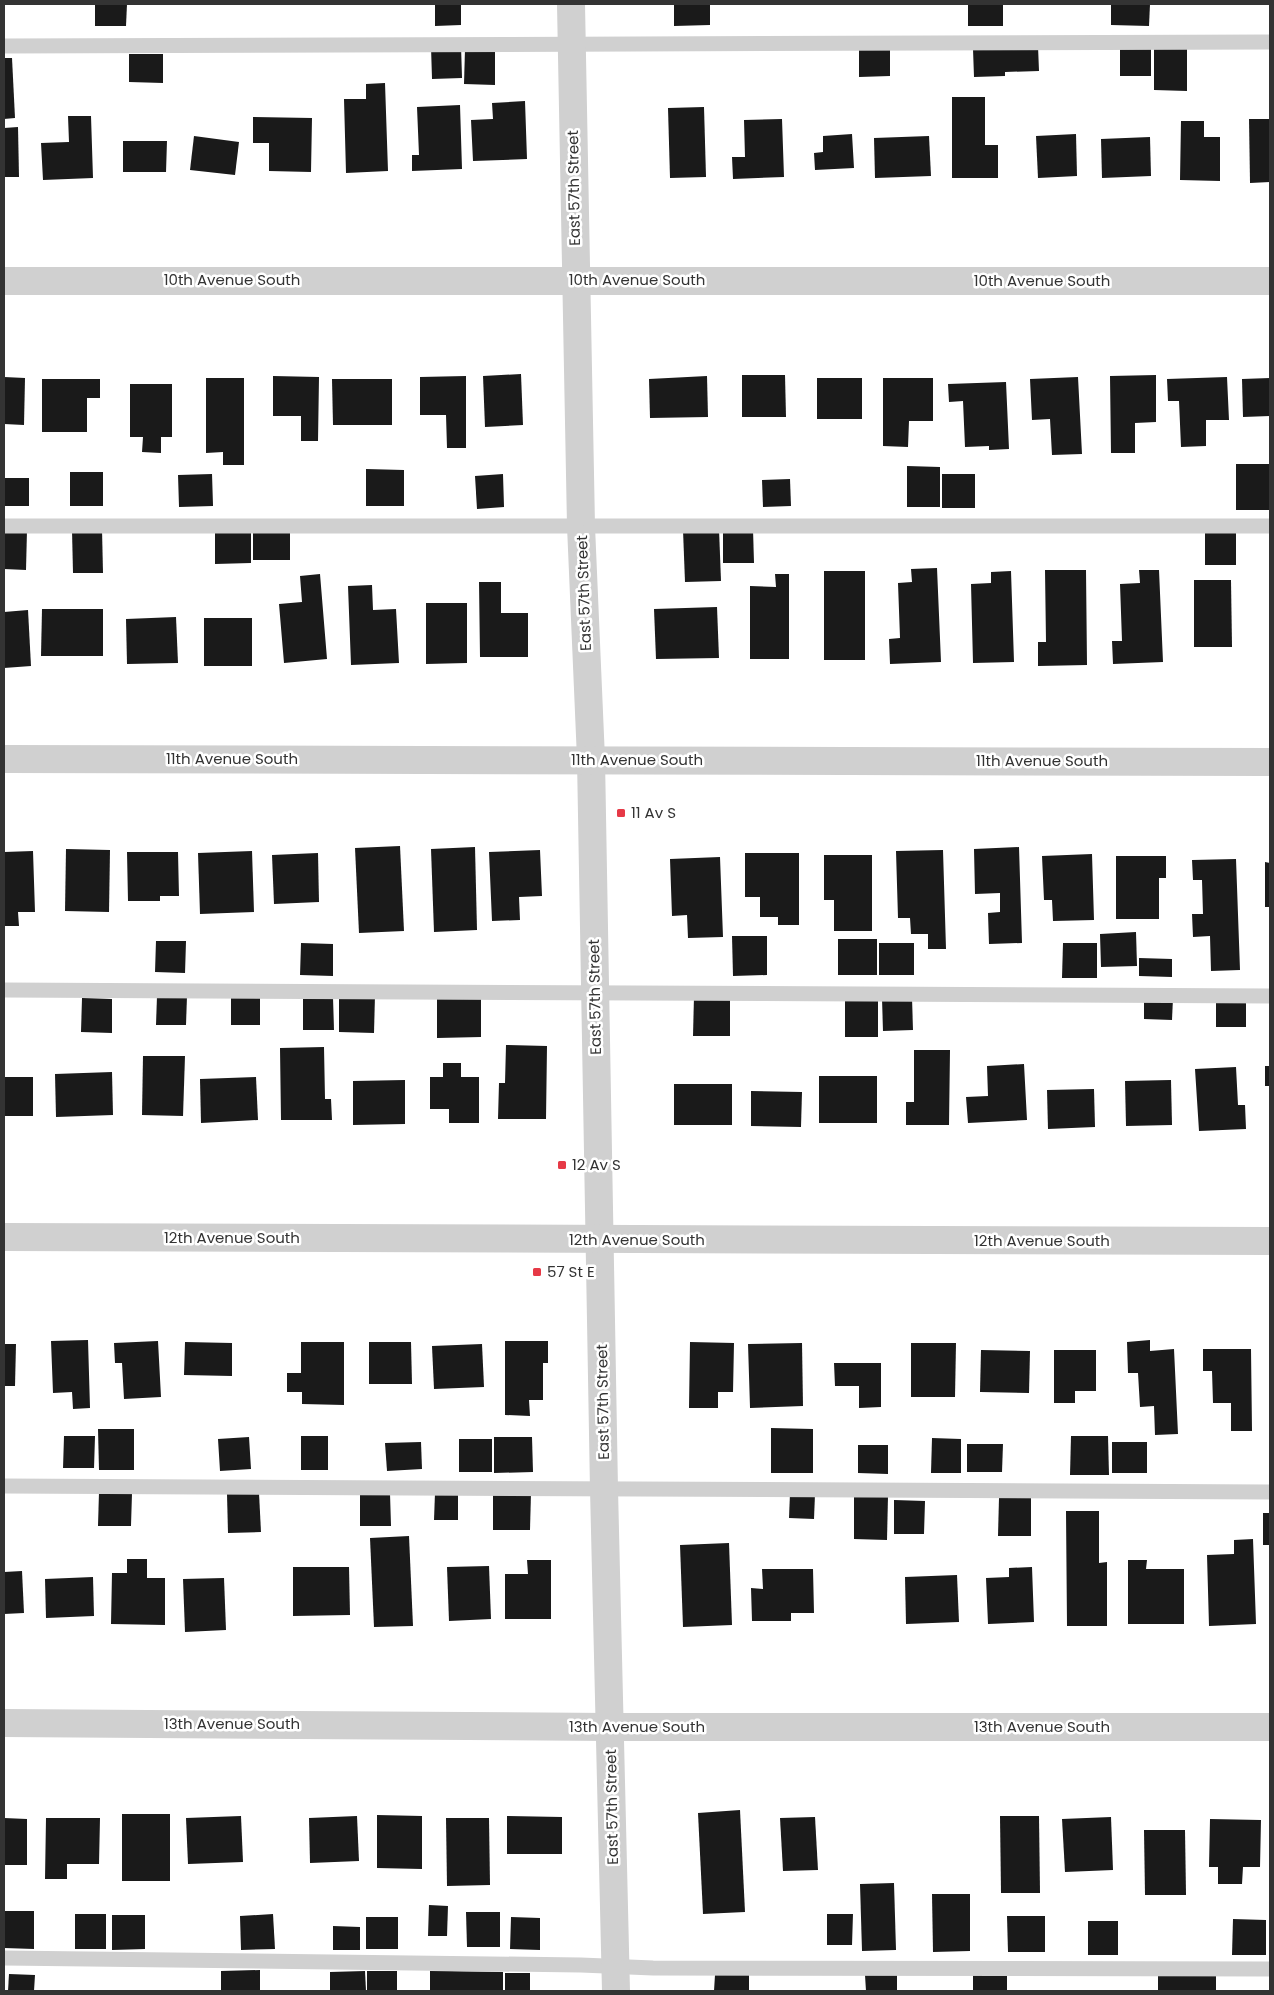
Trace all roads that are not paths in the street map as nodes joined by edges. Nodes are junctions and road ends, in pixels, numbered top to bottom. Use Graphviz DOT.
graph roads {
  1 [pos="571,4"];
  2 [pos="1270,42"];
  3 [pos="571,44"];
  4 [pos="4,46"];
  5 [pos="576,280"];
  6 [pos="4,281"];
  7 [pos="1270,281"];
  8 [pos="4,526"];
  9 [pos="581,526"];
  10 [pos="1270,526"];
  11 [pos="4,759"];
  12 [pos="591,759"];
  13 [pos="1270,762"];
  14 [pos="4,990"];
  15 [pos="595,993"];
  16 [pos="1270,996"];
  17 [pos="4,1237"];
  18 [pos="600,1240"];
  19 [pos="1270,1241"];
  20 [pos="4,1486"];
  21 [pos="604,1489"];
  22 [pos="1270,1492"];
  23 [pos="4,1723"];
  24 [pos="610,1727"];
  25 [pos="1270,1727"];
  26 [pos="4,1958"];
  27 [pos="1270,1969"];
  28 [pos="616,1979"];
  1 -- 3 [label="street, East 57th Street"];
  2 -- 3 [label="lane"];
  3 -- 4 [label="lane"];
  3 -- 5 [label="street, East 57th Street"];
  5 -- 6 [label="street, 10th Avenue South"];
  5 -- 7 [label="street, 10th Avenue South"];
  5 -- 9 [label="street, East 57th Street"];
  8 -- 9 [label="lane"];
  9 -- 10 [label="lane"];
  9 -- 12 [label="street, East 57th Street"];
  11 -- 12 [label="street, 11th Avenue South"];
  12 -- 13 [label="street, 11th Avenue South"];
  12 -- 15 [label="street, East 57th Street"];
  14 -- 15 [label="lane"];
  15 -- 16 [label="lane"];
  15 -- 18 [label="street, East 57th Street"];
  17 -- 18 [label="street, 12th Avenue South"];
  18 -- 19 [label="street, 12th Avenue South"];
  18 -- 21 [label="street, East 57th Street"];
  20 -- 21 [label="lane"];
  21 -- 22 [label="lane"];
  21 -- 24 [label="street, East 57th Street"];
  23 -- 24 [label="street, 13th Avenue South"];
  24 -- 25 [label="street, 13th Avenue South"];
  24 -- 28 [label="street, East 57th Street"];
  26 -- 28 [label="lane"];
  27 -- 28 [label="lane"];
}
